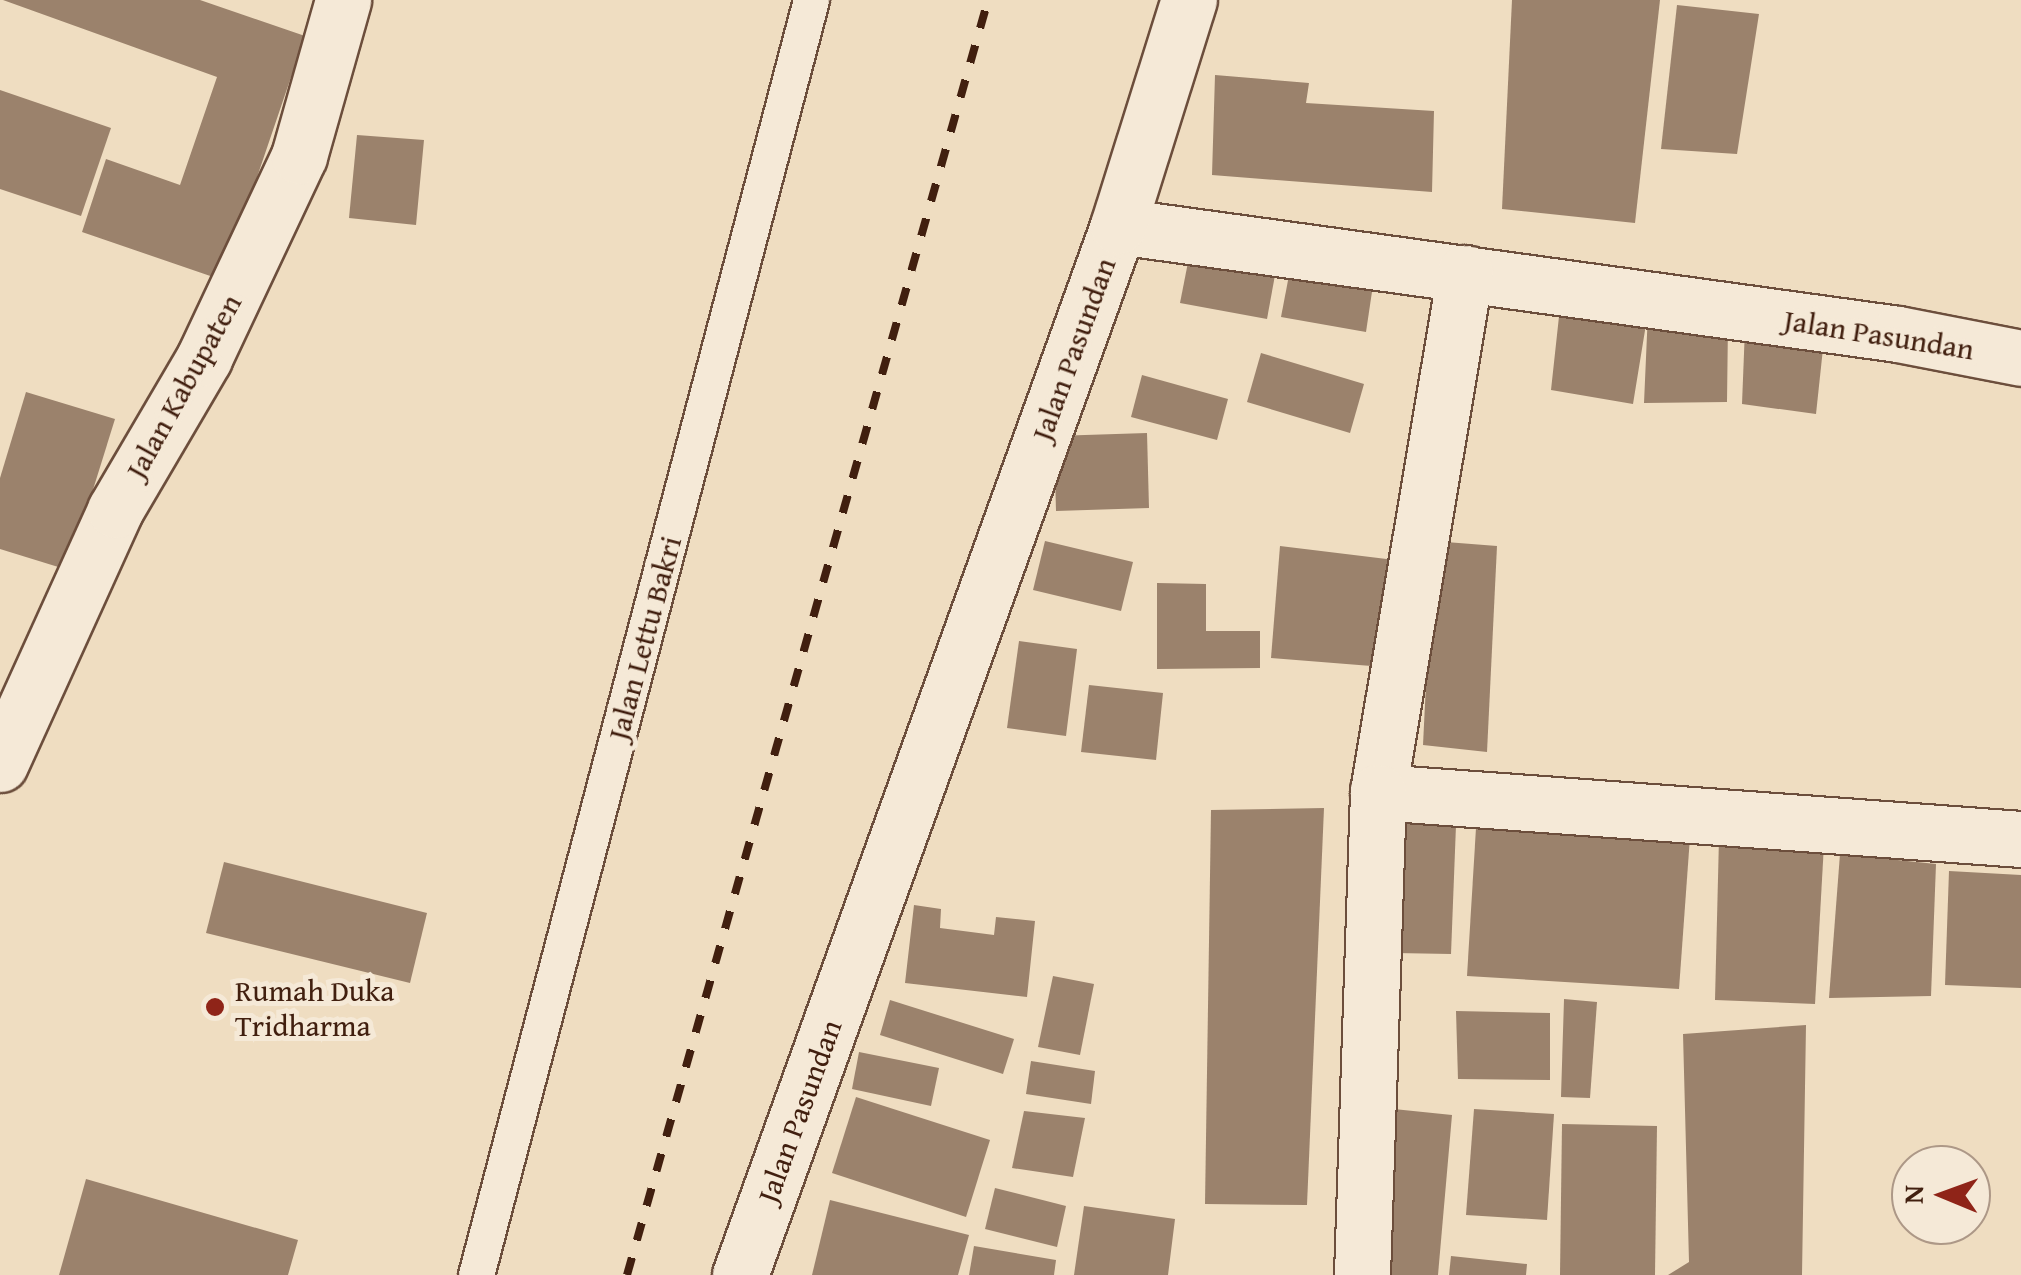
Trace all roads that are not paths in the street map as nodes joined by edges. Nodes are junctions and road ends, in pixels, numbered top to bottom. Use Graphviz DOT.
graph roads {
  1 [pos="344,0"];
  2 [pos="811,0"];
  3 [pos="1189,0"];
  4 [pos="1118,226"];
  5 [pos="1465,273"];
  6 [pos="2021,358"];
  7 [pos="0,764"];
  8 [pos="1378,792"];
  9 [pos="2021,838"];
  10 [pos="476,1275"];
  11 [pos="740,1275"];
  12 [pos="1362,1275"];
  1 -- 7 [label="street, Jalan Kabupaten"];
  2 -- 10 [label="lane, Jalan Lettu Bakri"];
  3 -- 4 [label="street"];
  4 -- 5 [label="street, Jalan Pasundan"];
  4 -- 11 [label="street, Jalan Pasundan"];
  5 -- 6 [label="street, Jalan Pasundan"];
  5 -- 8 [label="street"];
  8 -- 9 [label="street"];
  8 -- 12 [label="street"];
}
